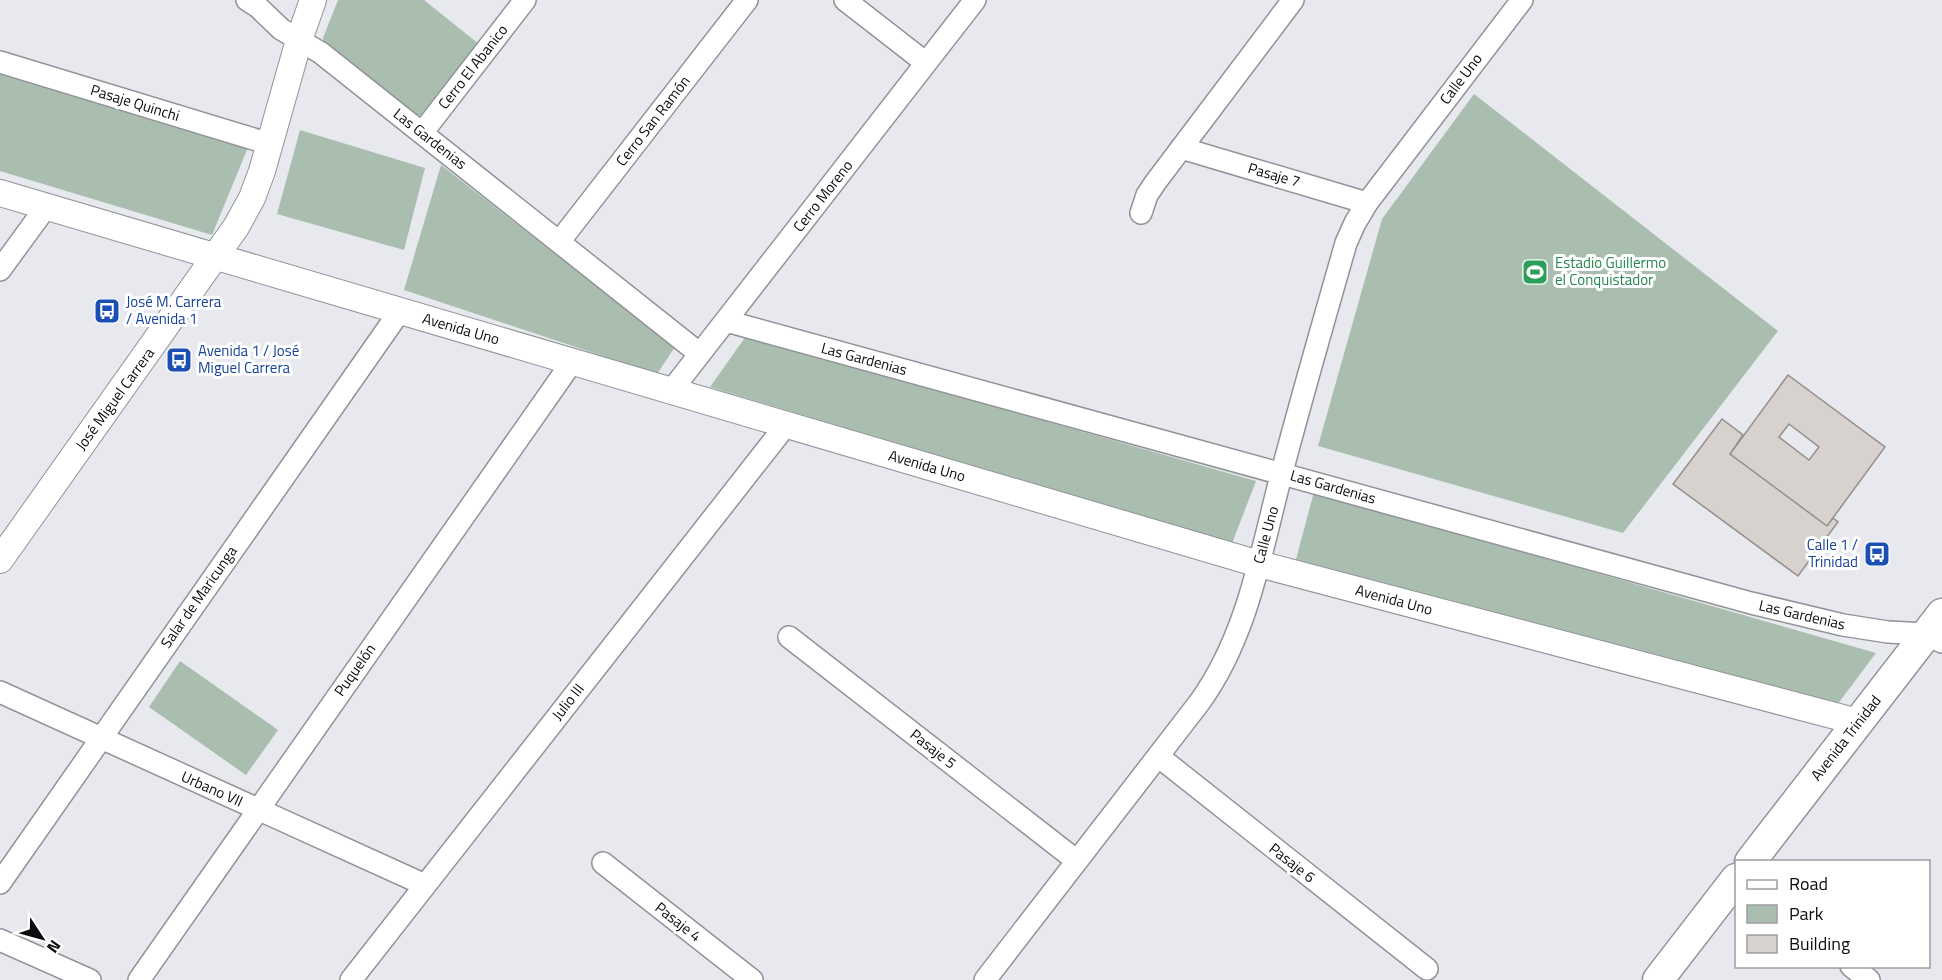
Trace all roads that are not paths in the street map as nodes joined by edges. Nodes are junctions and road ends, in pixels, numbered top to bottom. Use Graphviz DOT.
graph roads {
  1 [pos="247,0"];
  2 [pos="313,0"];
  3 [pos="525,0"];
  4 [pos="747,0"];
  5 [pos="845,0"];
  6 [pos="975,0"];
  7 [pos="1293,0"];
  8 [pos="1522,0"];
  9 [pos="299,40"];
  10 [pos="0,62"];
  11 [pos="926,63"];
  12 [pos="422,133"];
  13 [pos="270,144"];
  14 [pos="1181,148"];
  15 [pos="0,193"];
  16 [pos="1367,202"];
  17 [pos="46,207"];
  18 [pos="1141,213"];
  19 [pos="559,242"];
  20 [pos="217,257"];
  21 [pos="0,270"];
  22 [pos="400,311"];
  23 [pos="726,321"];
  24 [pos="700,354"];
  25 [pos="572,362"];
  26 [pos="671,391"];
  27 [pos="786,425"];
  28 [pos="1282,473"];
  29 [pos="0,560"];
  30 [pos="1258,564"];
  31 [pos="1937,630"];
  32 [pos="789,637"];
  33 [pos="0,692"];
  34 [pos="1858,722"];
  35 [pos="100,738"];
  36 [pos="1158,756"];
  37 [pos="257,809"];
  38 [pos="1751,860"];
  39 [pos="1077,861"];
  40 [pos="603,863"];
  41 [pos="1735,880"];
  42 [pos="0,883"];
  43 [pos="425,885"];
  44 [pos="0,940"];
  45 [pos="1854,968"];
  46 [pos="1426,969"];
  47 [pos="90,980"];
  48 [pos="140,980"];
  49 [pos="351,980"];
  50 [pos="752,980"];
  51 [pos="985,980"];
  52 [pos="1658,980"];
  53 [pos="1869,980"];
  1 -- 9 [label="street, Las Gardenias"];
  2 -- 9 [label="street, José Miguel Carrera"];
  3 -- 12 [label="street, Cerro El Abanico"];
  4 -- 19 [label="street, Cerro San Ramón"];
  5 -- 11 [label="street"];
  6 -- 11 [label="street, Cerro Moreno"];
  7 -- 14 [label="street"];
  8 -- 16 [label="street, Calle Uno"];
  9 -- 12 [label="street, Las Gardenias"];
  9 -- 13 [label="street, José Miguel Carrera"];
  10 -- 13 [label="street, Pasaje Quinchi"];
  11 -- 23 [label="street, Cerro Moreno"];
  12 -- 19 [label="street, Las Gardenias"];
  13 -- 20 [label="street, José Miguel Carrera"];
  14 -- 16 [label="street, Pasaje 7"];
  14 -- 18 [label="street"];
  15 -- 17 [label="street, Avenida Uno"];
  16 -- 28 [label="street, Calle Uno"];
  17 -- 20 [label="street, Avenida Uno"];
  17 -- 21 [label="street"];
  19 -- 24 [label="street, Las Gardenias"];
  20 -- 22 [label="street, Avenida Uno"];
  20 -- 29 [label="street, José Miguel Carrera"];
  22 -- 25 [label="street, Avenida Uno"];
  22 -- 35 [label="street, Salar de Maricunga"];
  23 -- 24 [label="street, Cerro Moreno"];
  23 -- 28 [label="street, Las Gardenias"];
  24 -- 26 [label="street, Cerro Moreno"];
  25 -- 26 [label="street, Avenida Uno"];
  25 -- 37 [label="street, Puquelón"];
  26 -- 27 [label="street, Avenida Uno"];
  27 -- 30 [label="street, Avenida Uno"];
  27 -- 43 [label="street, Julio III"];
  28 -- 30 [label="street, Calle Uno"];
  28 -- 31 [label="street, Las Gardenias"];
  30 -- 34 [label="street, Avenida Uno"];
  30 -- 36 [label="street, Calle Uno"];
  31 -- 34 [label="main road, Avenida Trinidad"];
  32 -- 39 [label="street, Pasaje 5"];
  33 -- 35 [label="street, Urbano VII"];
  34 -- 38 [label="main road, Avenida Trinidad"];
  35 -- 37 [label="street, Urbano VII"];
  35 -- 42 [label="street, Salar de Maricunga"];
  36 -- 39 [label="street, Calle Uno"];
  36 -- 46 [label="street, Pasaje 6"];
  37 -- 43 [label="street, Urbano VII"];
  37 -- 48 [label="street, Puquelón"];
  39 -- 51 [label="street, Calle Uno"];
  40 -- 50 [label="street, Pasaje 4"];
  41 -- 52 [label="main road"];
  43 -- 49 [label="street, Julio III"];
  44 -- 47 [label="street"];
  45 -- 53 [label="street"];
}
